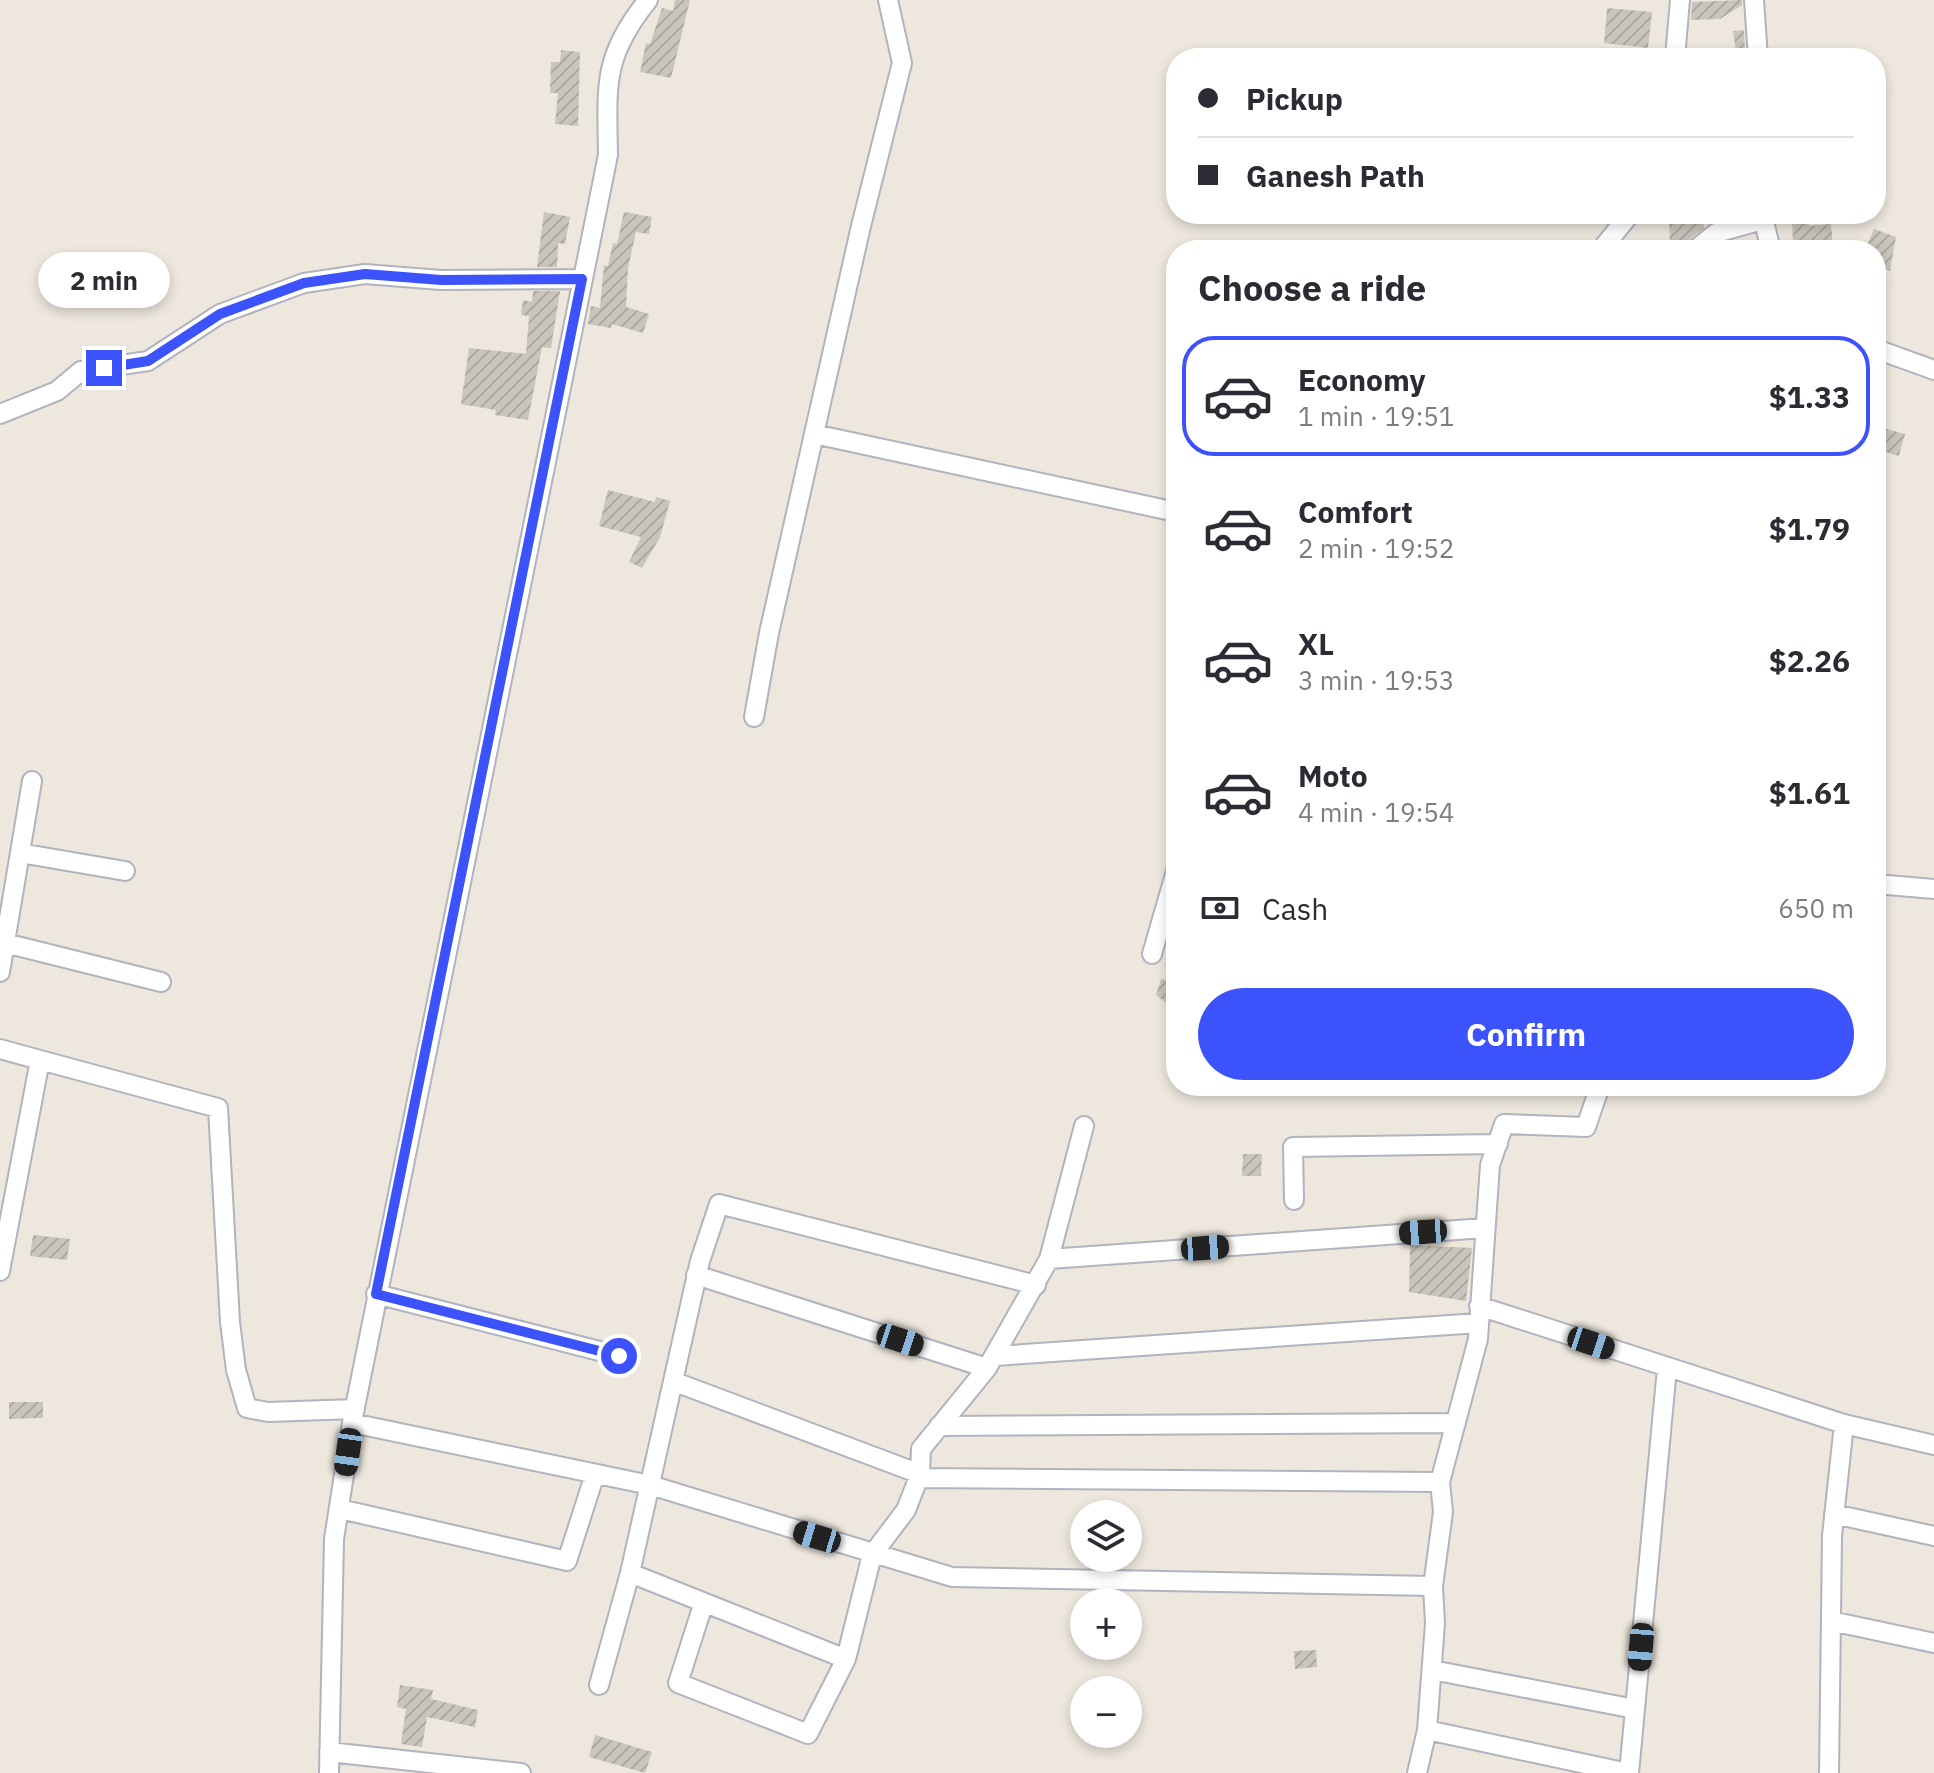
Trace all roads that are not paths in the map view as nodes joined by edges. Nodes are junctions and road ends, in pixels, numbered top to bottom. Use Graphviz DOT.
graph roads {
  1 [pos="648,0"];
  2 [pos="888,0"];
  3 [pos="1680,0"];
  4 [pos="1754,0"];
  5 [pos="1676,48"];
  6 [pos="1757,48"];
  7 [pos="1622,224"];
  8 [pos="1742,224"];
  9 [pos="1609,240"];
  10 [pos="1707,240"];
  11 [pos="582,279"];
  12 [pos="1886,353"];
  13 [pos="1934,370"];
  14 [pos="0,414"];
  15 [pos="814,434"];
  16 [pos="1166,510"];
  17 [pos="754,717"];
  18 [pos="32,781"];
  19 [pos="20,853"];
  20 [pos="125,871"];
  21 [pos="1886,885"];
  22 [pos="1934,889"];
  23 [pos="1166,915"];
  24 [pos="5,943"];
  25 [pos="1152,954"];
  26 [pos="0,972"];
  27 [pos="161,982"];
  28 [pos="0,1049"];
  29 [pos="40,1060"];
  30 [pos="1597,1096"];
  31 [pos="1084,1126"];
  32 [pos="1498,1144"];
  33 [pos="1294,1200"];
  34 [pos="1485,1228"];
  35 [pos="1049,1259"];
  36 [pos="0,1271"];
  37 [pos="696,1275"];
  38 [pos="1036,1285"];
  39 [pos="376,1294"];
  40 [pos="1479,1315"];
  41 [pos="619,1356"];
  42 [pos="991,1362"];
  43 [pos="1667,1368"];
  44 [pos="675,1382"];
  45 [pos="353,1416"];
  46 [pos="1456,1423"];
  47 [pos="1844,1424"];
  48 [pos="939,1426"];
  49 [pos="1934,1445"];
  50 [pos="595,1474"];
  51 [pos="919,1476"];
  52 [pos="1440,1482"];
  53 [pos="650,1485"];
  54 [pos="340,1509"];
  55 [pos="1834,1514"];
  56 [pos="1934,1536"];
  57 [pos="872,1555"];
  58 [pos="630,1573"];
  59 [pos="1433,1586"];
  60 [pos="703,1605"];
  61 [pos="1831,1621"];
  62 [pos="1934,1643"];
  63 [pos="846,1659"];
  64 [pos="1432,1670"];
  65 [pos="599,1685"];
  66 [pos="1635,1709"];
  67 [pos="1427,1730"];
  68 [pos="329,1752"];
  69 [pos="329,1773"];
  70 [pos="521,1773"];
  71 [pos="1417,1773"];
  72 [pos="1629,1773"];
  73 [pos="1829,1773"];
  1 -- 11 [label="street"];
  2 -- 15 [label="street"];
  3 -- 5 [label="street"];
  4 -- 6 [label="street"];
  7 -- 9 [label="street"];
  8 -- 10 [label="street"];
  11 -- 14 [label="street"];
  11 -- 39 [label="street"];
  12 -- 13 [label="street"];
  15 -- 16 [label="street"];
  15 -- 17 [label="street"];
  18 -- 19 [label="street"];
  19 -- 20 [label="street"];
  19 -- 24 [label="street"];
  21 -- 22 [label="street"];
  23 -- 25 [label="street"];
  24 -- 26 [label="street"];
  24 -- 27 [label="street"];
  28 -- 29 [label="street"];
  29 -- 36 [label="street"];
  29 -- 45 [label="street"];
  30 -- 32 [label="street"];
  31 -- 35 [label="street"];
  32 -- 33 [label="street"];
  32 -- 34 [label="street"];
  34 -- 35 [label="street"];
  34 -- 40 [label="street"];
  35 -- 38 [label="street"];
  37 -- 38 [label="street"];
  37 -- 42 [label="street"];
  37 -- 44 [label="street"];
  38 -- 42 [label="street"];
  39 -- 41 [label="street"];
  39 -- 45 [label="street"];
  40 -- 42 [label="street"];
  40 -- 43 [label="street"];
  40 -- 46 [label="street"];
  42 -- 48 [label="street"];
  43 -- 47 [label="street"];
  43 -- 66 [label="street"];
  44 -- 51 [label="street"];
  44 -- 53 [label="street"];
  45 -- 50 [label="street"];
  45 -- 54 [label="street"];
  46 -- 48 [label="street"];
  46 -- 52 [label="street"];
  47 -- 49 [label="street"];
  47 -- 55 [label="street"];
  48 -- 51 [label="street"];
  50 -- 53 [label="street"];
  50 -- 54 [label="street"];
  51 -- 52 [label="street"];
  51 -- 57 [label="street"];
  52 -- 59 [label="street"];
  53 -- 57 [label="street"];
  53 -- 58 [label="street"];
  54 -- 68 [label="street"];
  55 -- 56 [label="street"];
  55 -- 61 [label="street"];
  57 -- 59 [label="street"];
  57 -- 63 [label="street"];
  58 -- 60 [label="street"];
  58 -- 65 [label="street"];
  59 -- 64 [label="street"];
  60 -- 63 [label="street"];
  60 -- 63 [label="street"];
  61 -- 62 [label="street"];
  61 -- 73 [label="street"];
  64 -- 66 [label="street"];
  64 -- 67 [label="street"];
  66 -- 72 [label="street"];
  67 -- 71 [label="street"];
  67 -- 72 [label="street"];
  68 -- 69 [label="street"];
  68 -- 70 [label="street"];
}
